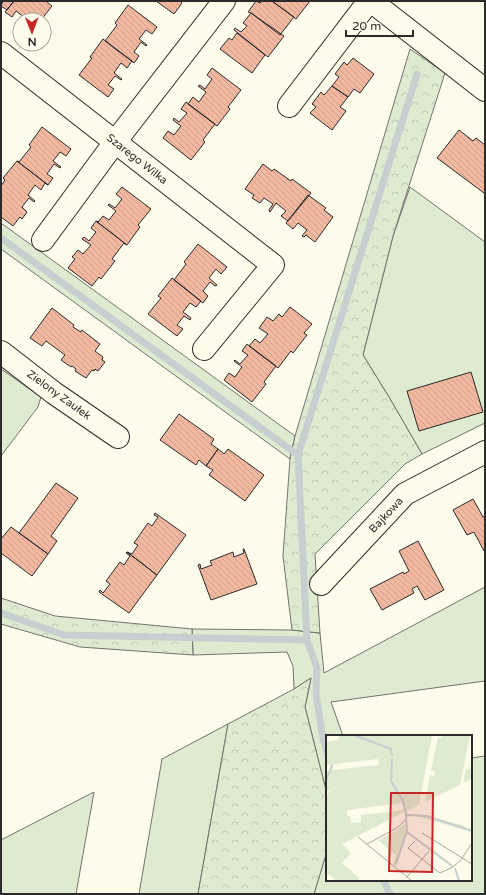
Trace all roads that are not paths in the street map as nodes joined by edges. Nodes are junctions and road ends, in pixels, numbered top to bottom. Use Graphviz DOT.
graph roads {
  1 [pos="224,1"];
  2 [pos="370,1"];
  3 [pos="1,53"];
  4 [pos="485,90"];
  5 [pos="289,106"];
  6 [pos="115,142"];
  7 [pos="43,240"];
  8 [pos="204,349"];
  9 [pos="1,352"];
  10 [pos="118,437"];
  11 [pos="485,452"];
  12 [pos="321,584"];
  1 -- 6 [label="street"];
  2 -- 4 [label="street"];
  2 -- 5 [label="street"];
  3 -- 6 [label="street, Szarego Wilka"];
  6 -- 7 [label="street"];
  6 -- 8 [label="street, Szarego Wilka"];
  9 -- 10 [label="street, Zielony Zaułek"];
  11 -- 12 [label="street, Bajkowa"];
}
